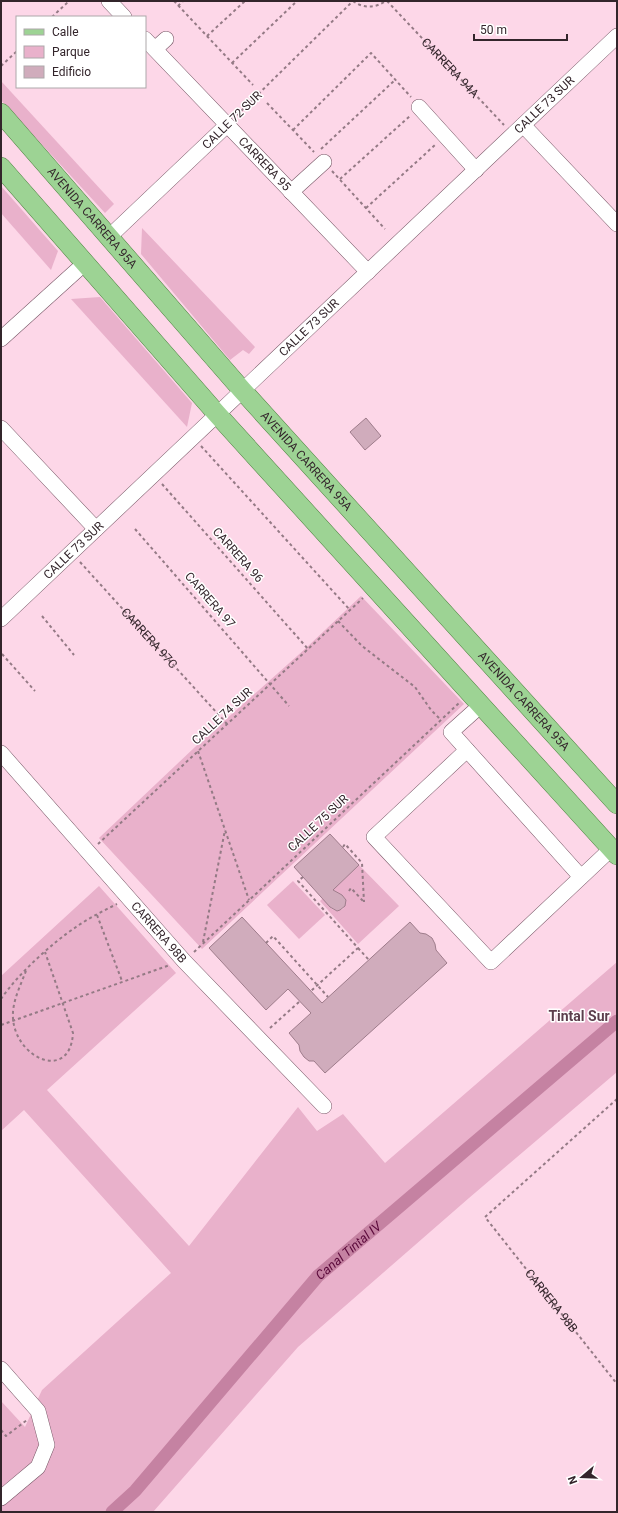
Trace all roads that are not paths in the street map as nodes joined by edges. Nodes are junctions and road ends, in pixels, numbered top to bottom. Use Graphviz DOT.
graph roads {
  1 [pos="109,1"];
  2 [pos="123,16"];
  3 [pos="617,36"];
  4 [pos="166,39"];
  5 [pos="150,44"];
  6 [pos="419,107"];
  7 [pos="1,113"];
  8 [pos="227,125"];
  9 [pos="518,130"];
  10 [pos="320,158"];
  11 [pos="1,167"];
  12 [pos="476,170"];
  13 [pos="291,192"];
  14 [pos="617,224"];
  15 [pos="109,237"];
  16 [pos="85,263"];
  17 [pos="368,272"];
  18 [pos="1,339"];
  19 [pos="242,390"];
  20 [pos="217,414"];
  21 [pos="1,428"];
  22 [pos="96,528"];
  23 [pos="1,619"];
  24 [pos="481,705"];
  25 [pos="467,750"];
  26 [pos="1,753"];
  27 [pos="617,804"];
  28 [pos="614,852"];
  29 [pos="581,877"];
  30 [pos="324,1106"];
  31 [pos="1,1370"];
  32 [pos="1,1498"];
  1 -- 2 [label="street"];
  3 -- 9 [label="street, CALLE 73 SUR"];
  4 -- 5 [label="street"];
  5 -- 8 [label="street, CARRERA 95"];
  6 -- 12 [label="street"];
  7 -- 15 [label="main road, AVENIDA CARRERA 95A"];
  8 -- 13 [label="street, CARRERA 95"];
  8 -- 15 [label="street, CALLE 72 SUR"];
  9 -- 12 [label="street, CALLE 73 SUR"];
  9 -- 14 [label="street"];
  10 -- 13 [label="street"];
  11 -- 16 [label="main road"];
  12 -- 17 [label="street, CALLE 73 SUR"];
  13 -- 17 [label="street, CARRERA 95"];
  15 -- 19 [label="main road, AVENIDA CARRERA 95A"];
  16 -- 18 [label="street"];
  16 -- 20 [label="main road"];
  17 -- 19 [label="street, CALLE 73 SUR"];
  19 -- 20 [label="street, CALLE 73 SUR"];
  19 -- 27 [label="main road, AVENIDA CARRERA 95A"];
  20 -- 22 [label="street, CALLE 73 SUR"];
  20 -- 24 [label="main road"];
  21 -- 22 [label="street"];
  22 -- 23 [label="street, CALLE 73 SUR"];
  24 -- 25 [label="street"];
  24 -- 28 [label="main road"];
  25 -- 29 [label="street"];
  25 -- 29 [label="street"];
  26 -- 30 [label="street, CARRERA 98B"];
  28 -- 29 [label="street"];
  31 -- 32 [label="street"];
}
